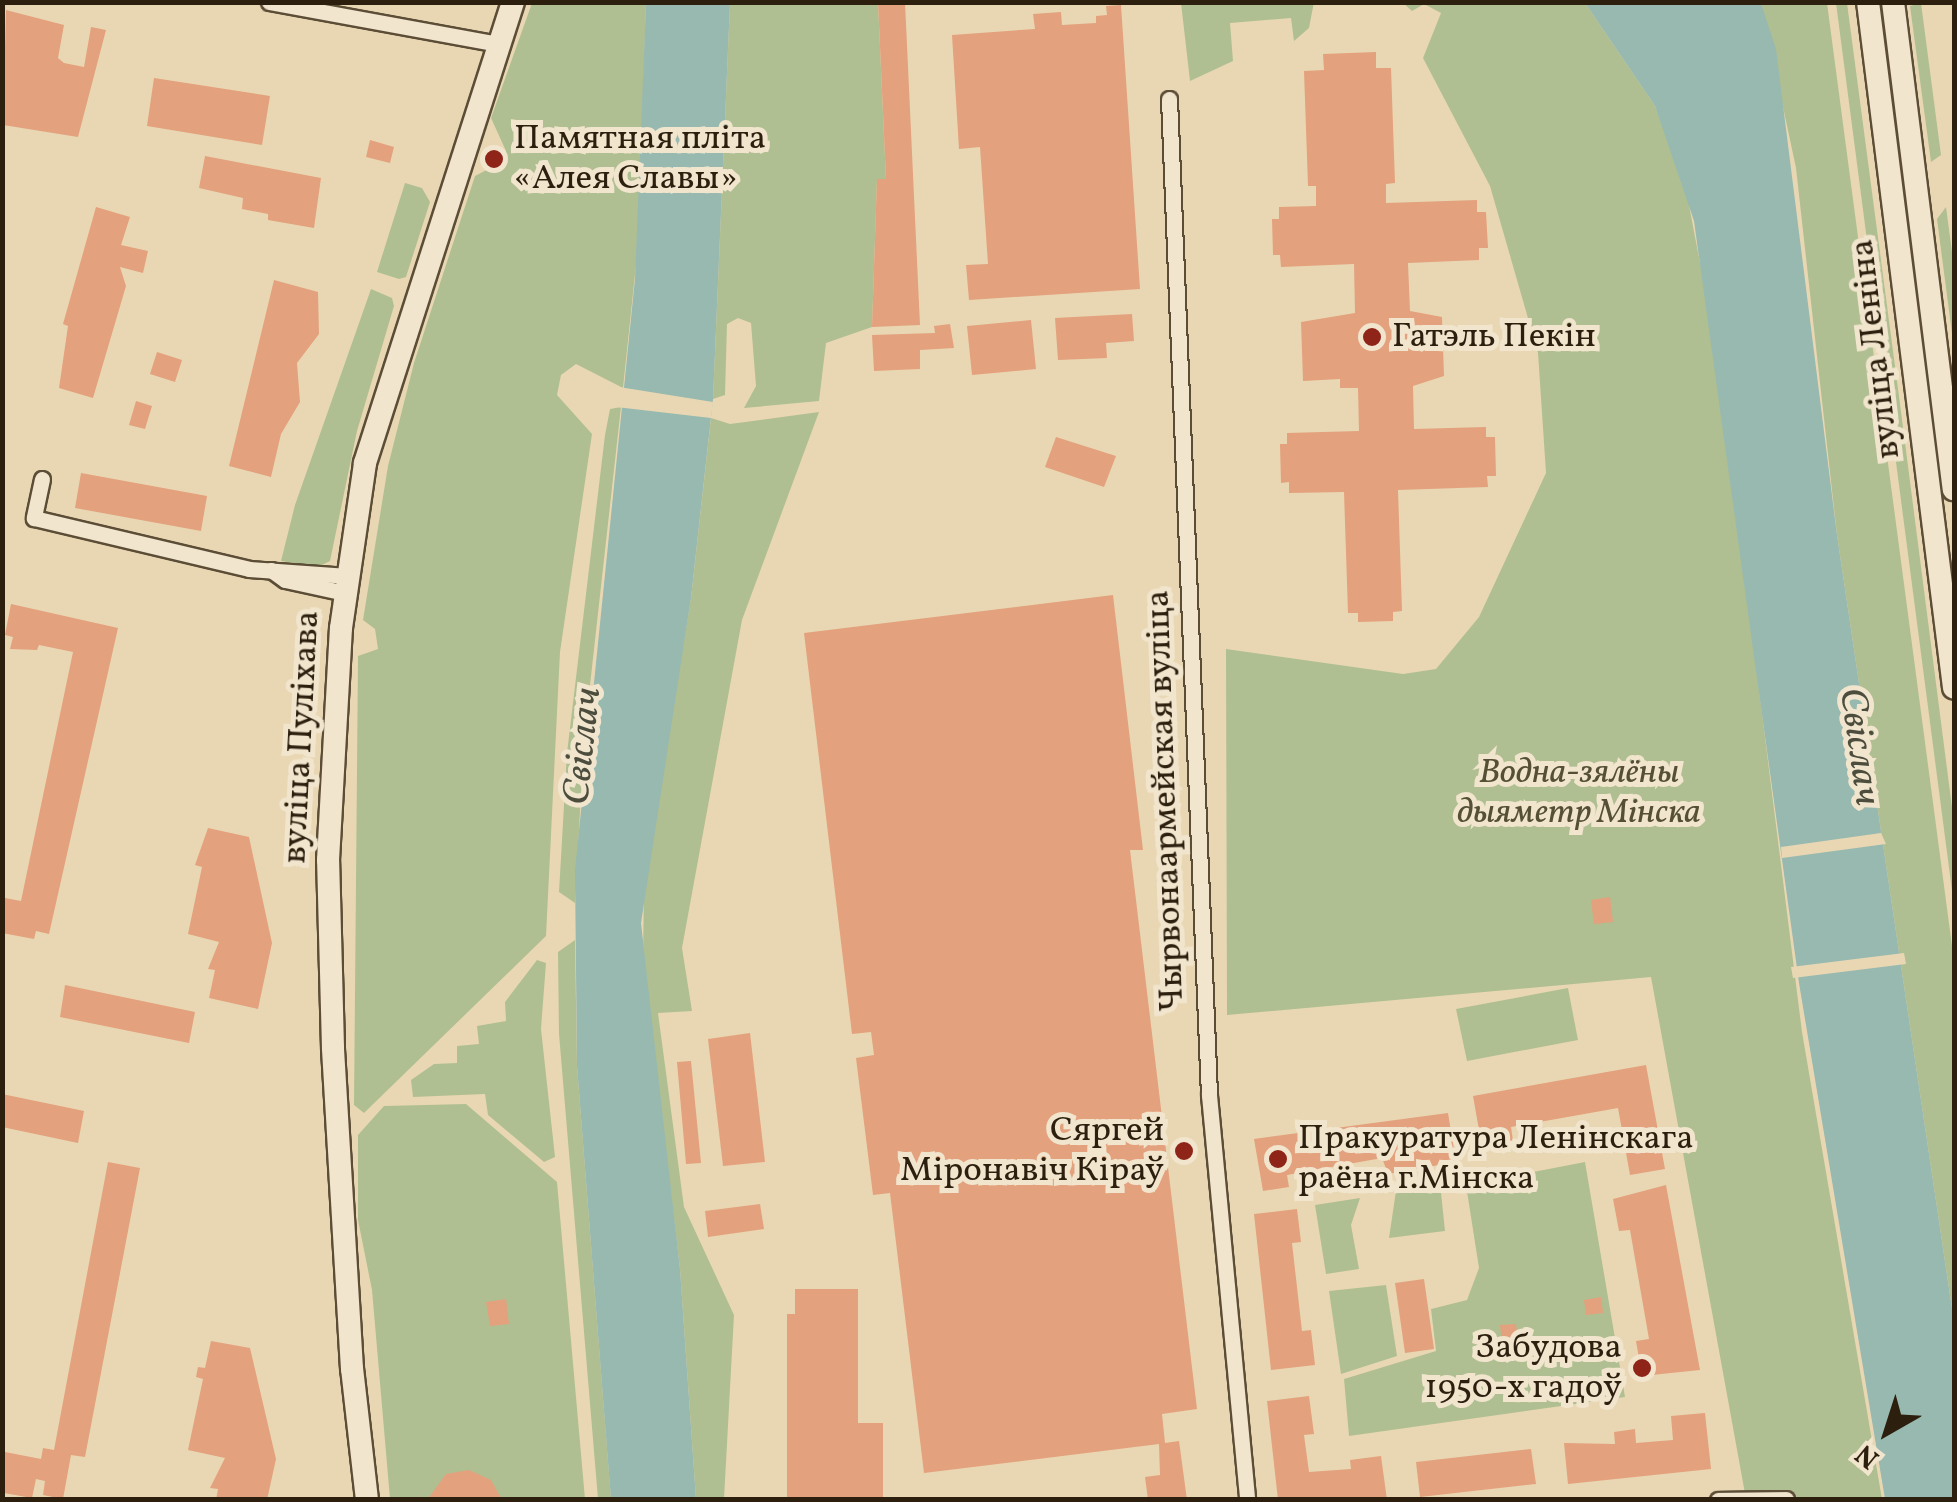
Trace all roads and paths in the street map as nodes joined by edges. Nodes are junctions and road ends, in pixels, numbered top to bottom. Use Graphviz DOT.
graph roads {
  1 [pos="269,2"];
  2 [pos="513,2"];
  3 [pos="1868,2"];
  4 [pos="1892,2"];
  5 [pos="497,44"];
  6 [pos="1169,98"];
  7 [pos="42,479"];
  8 [pos="1954,488"];
  9 [pos="346,584"];
  10 [pos="1954,688"];
  11 [pos="1786,1498"];
  12 [pos="367,1500"];
  13 [pos="1246,1500"];
  14 [pos="1718,1500"];
  1 -- 5 [label="street"];
  2 -- 5 [label="street, вуліца Пуліхава"];
  3 -- 10 [label="street, вуліца Леніна"];
  4 -- 8 [label="street, вуліца Леніна"];
  5 -- 9 [label="street, вуліца Пуліхава"];
  6 -- 13 [label="street, Чырвонаармейская вуліца"];
  7 -- 9 [label="street"];
  9 -- 12 [label="street, вуліца Пуліхава"];
  11 -- 14 [label="street"];
}
